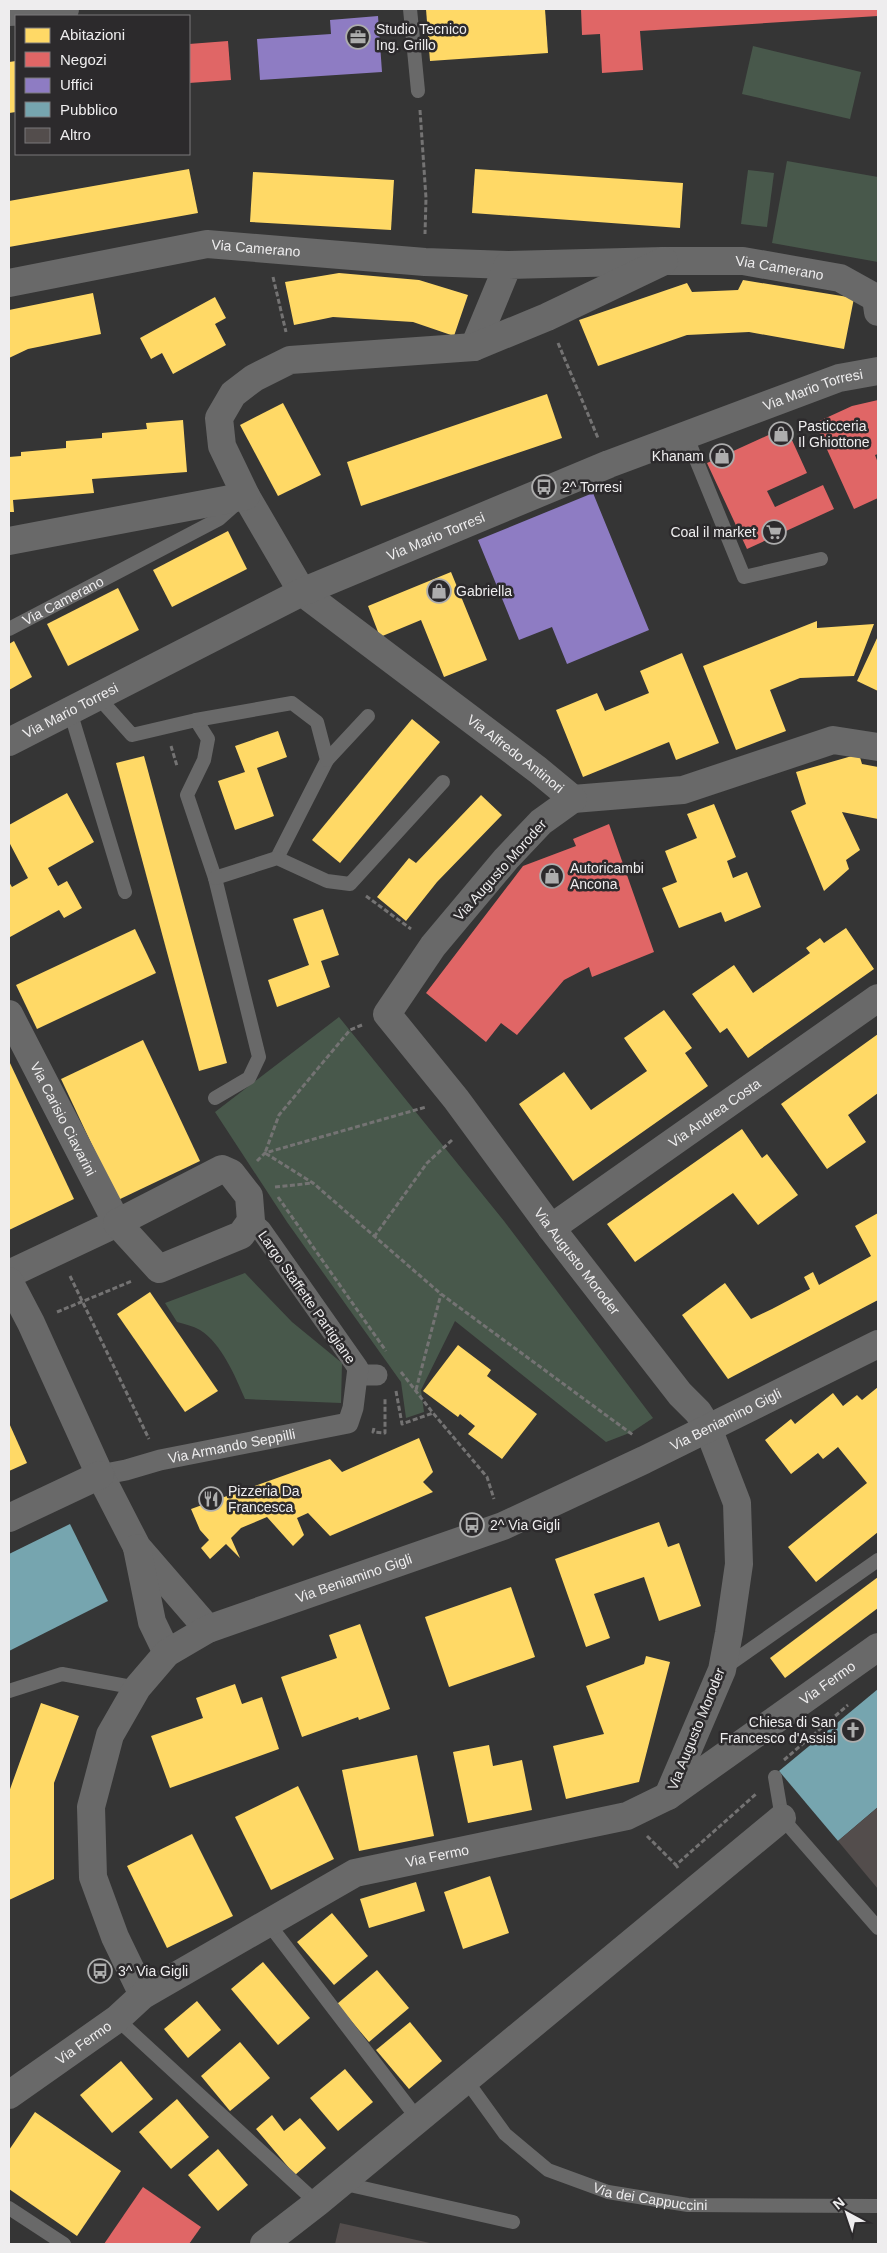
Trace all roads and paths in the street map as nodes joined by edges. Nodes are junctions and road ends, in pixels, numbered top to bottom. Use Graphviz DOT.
graph roads {
  1 [pos="64,9"];
  2 [pos="410,9"];
  3 [pos="9,12"];
  4 [pos="418,91"];
  5 [pos="267,250"];
  6 [pos="664,261"];
  7 [pos="425,262"];
  8 [pos="508,265"];
  9 [pos="9,284"];
  10 [pos="878,312"];
  11 [pos="547,317"];
  12 [pos="285,330"];
  13 [pos="474,347"];
  14 [pos="878,371"];
  15 [pos="686,435"];
  16 [pos="609,464"];
  17 [pos="246,496"];
  18 [pos="9,542"];
  19 [pos="821,559"];
  20 [pos="302,592"];
  21 [pos="9,629"];
  22 [pos="98,697"];
  23 [pos="70,711"];
  24 [pos="368,716"];
  25 [pos="196,720"];
  26 [pos="165,728"];
  27 [pos="9,742"];
  28 [pos="878,747"];
  29 [pos="327,760"];
  30 [pos="443,782"];
  31 [pos="186,795"];
  32 [pos="574,799"];
  33 [pos="277,858"];
  34 [pos="215,878"];
  35 [pos="350,884"];
  36 [pos="125,892"];
  37 [pos="412,930"];
  38 [pos="878,998"];
  39 [pos="9,1014"];
  40 [pos="387,1014"];
  41 [pos="215,1098"];
  42 [pos="456,1098"];
  43 [pos="472,1120"];
  44 [pos="265,1152"];
  45 [pos="314,1183"];
  46 [pos="292,1220"];
  47 [pos="251,1221"];
  48 [pos="117,1223"];
  49 [pos="551,1228"];
  50 [pos="374,1237"];
  51 [pos="59,1251"];
  52 [pos="159,1269"];
  53 [pos="9,1274"];
  54 [pos="9,1280"];
  55 [pos="442,1294"];
  56 [pos="82,1302"];
  57 [pos="31,1323"];
  58 [pos="878,1344"];
  59 [pos="374,1380"];
  60 [pos="396,1389"];
  61 [pos="416,1390"];
  62 [pos="353,1408"];
  63 [pos="433,1414"];
  64 [pos="374,1423"];
  65 [pos="708,1428"];
  66 [pos="160,1460"];
  67 [pos="644,1460"];
  68 [pos="100,1475"];
  69 [pos="9,1518"];
  70 [pos="137,1547"];
  71 [pos="878,1560"];
  72 [pos="208,1629"];
  73 [pos="878,1647"];
  74 [pos="167,1653"];
  75 [pos="722,1670"];
  76 [pos="137,1688"];
  77 [pos="9,1691"];
  78 [pos="775,1777"];
  79 [pos="668,1796"];
  80 [pos="626,1816"];
  81 [pos="782,1818"];
  82 [pos="676,1865"];
  83 [pos="268,1923"];
  84 [pos="878,1928"];
  85 [pos="144,1995"];
  86 [pos="117,2019"];
  87 [pos="466,2080"];
  88 [pos="9,2095"];
  89 [pos="417,2118"];
  90 [pos="340,2183"];
  91 [pos="317,2203"];
  92 [pos="878,2206"];
  93 [pos="9,2208"];
  94 [pos="512,2222"];
  95 [pos="64,2244"];
  96 [pos="264,2244"];
  1 -- 3 [label="street"];
  2 -- 4 [label="lane"];
  4 -- 7 [label="path"];
  5 -- 7 [label="street, Via Camerano"];
  5 -- 9 [label="street, Via Camerano"];
  5 -- 12 [label="path"];
  6 -- 8 [label="street, Via Camerano"];
  6 -- 10 [label="street, Via Camerano"];
  6 -- 11 [label="street, Via Camerano"];
  7 -- 8 [label="street, Via Camerano"];
  8 -- 13 [label="street"];
  11 -- 13 [label="street, Via Camerano"];
  11 -- 16 [label="path"];
  13 -- 17 [label="street, Via Camerano"];
  14 -- 15 [label="street, Via Mario Torresi"];
  15 -- 16 [label="street, Via Mario Torresi"];
  15 -- 19 [label="lane"];
  16 -- 20 [label="street, Via Mario Torresi"];
  17 -- 18 [label="street"];
  17 -- 20 [label="street, Via Camerano"];
  17 -- 21 [label="lane, Via Camerano"];
  20 -- 22 [label="street, Via Mario Torresi"];
  20 -- 32 [label="street, Via Alfredo Antinori"];
  22 -- 23 [label="street, Via Mario Torresi"];
  22 -- 26 [label="lane"];
  23 -- 27 [label="street, Via Mario Torresi"];
  23 -- 36 [label="lane"];
  24 -- 29 [label="lane"];
  25 -- 26 [label="lane"];
  25 -- 29 [label="lane"];
  25 -- 31 [label="lane"];
  26 -- 31 [label="path"];
  28 -- 32 [label="street, Via Alfredo Antinori"];
  29 -- 33 [label="lane"];
  30 -- 35 [label="lane"];
  31 -- 34 [label="lane"];
  32 -- 40 [label="street, Via Augusto Moroder"];
  33 -- 34 [label="lane"];
  33 -- 35 [label="lane"];
  34 -- 41 [label="lane"];
  35 -- 37 [label="path"];
  38 -- 49 [label="street, Via Andrea Costa"];
  39 -- 48 [label="street, Via Carisio Ciavarini"];
  40 -- 42 [label="street, Via Augusto Moroder"];
  40 -- 44 [label="path"];
  42 -- 43 [label="street, Via Augusto Moroder"];
  42 -- 44 [label="path"];
  43 -- 49 [label="street, Via Augusto Moroder"];
  43 -- 50 [label="path"];
  44 -- 45 [label="path"];
  45 -- 46 [label="path"];
  45 -- 50 [label="path"];
  47 -- 48 [label="street"];
  47 -- 52 [label="street"];
  47 -- 59 [label="street, Largo Staffette Partigiane"];
  48 -- 51 [label="street"];
  48 -- 52 [label="street, Via Carisio Ciavarini"];
  49 -- 65 [label="street, Via Augusto Moroder"];
  50 -- 55 [label="path"];
  51 -- 53 [label="street"];
  51 -- 56 [label="path"];
  52 -- 56 [label="path"];
  54 -- 57 [label="street"];
  55 -- 61 [label="path"];
  55 -- 67 [label="path"];
  56 -- 57 [label="path"];
  56 -- 66 [label="path"];
  57 -- 68 [label="street"];
  58 -- 65 [label="street, Via Beniamino Gigli"];
  59 -- 62 [label="street, Largo Staffette Partigiane"];
  59 -- 64 [label="path"];
  60 -- 63 [label="path"];
  62 -- 66 [label="street, Via Armando Seppilli"];
  65 -- 67 [label="street, Via Beniamino Gigli"];
  65 -- 75 [label="street, Via Augusto Moroder"];
  66 -- 68 [label="street, Via Armando Seppilli"];
  67 -- 72 [label="street, Via Beniamino Gigli"];
  68 -- 69 [label="street"];
  68 -- 70 [label="street"];
  70 -- 72 [label="street"];
  70 -- 74 [label="street"];
  71 -- 75 [label="lane"];
  72 -- 74 [label="street, Via Beniamino Gigli"];
  73 -- 79 [label="street, Via Fermo"];
  74 -- 76 [label="street, Via Beniamino Gigli"];
  75 -- 79 [label="street, Via Augusto Moroder"];
  76 -- 77 [label="lane"];
  76 -- 85 [label="street, Via Beniamino Gigli"];
  78 -- 81 [label="lane"];
  79 -- 80 [label="street, Via Fermo"];
  80 -- 82 [label="path"];
  80 -- 83 [label="street, Via Fermo"];
  81 -- 84 [label="lane"];
  81 -- 87 [label="street"];
  83 -- 85 [label="street, Via Fermo"];
  83 -- 89 [label="lane"];
  85 -- 86 [label="street, Via Fermo"];
  86 -- 88 [label="street, Via Fermo"];
  86 -- 91 [label="lane"];
  87 -- 89 [label="street"];
  87 -- 92 [label="lane, Via dei Cappuccini"];
  89 -- 90 [label="street"];
  90 -- 91 [label="street"];
  90 -- 94 [label="lane"];
  91 -- 96 [label="street"];
  93 -- 95 [label="lane"];
}
